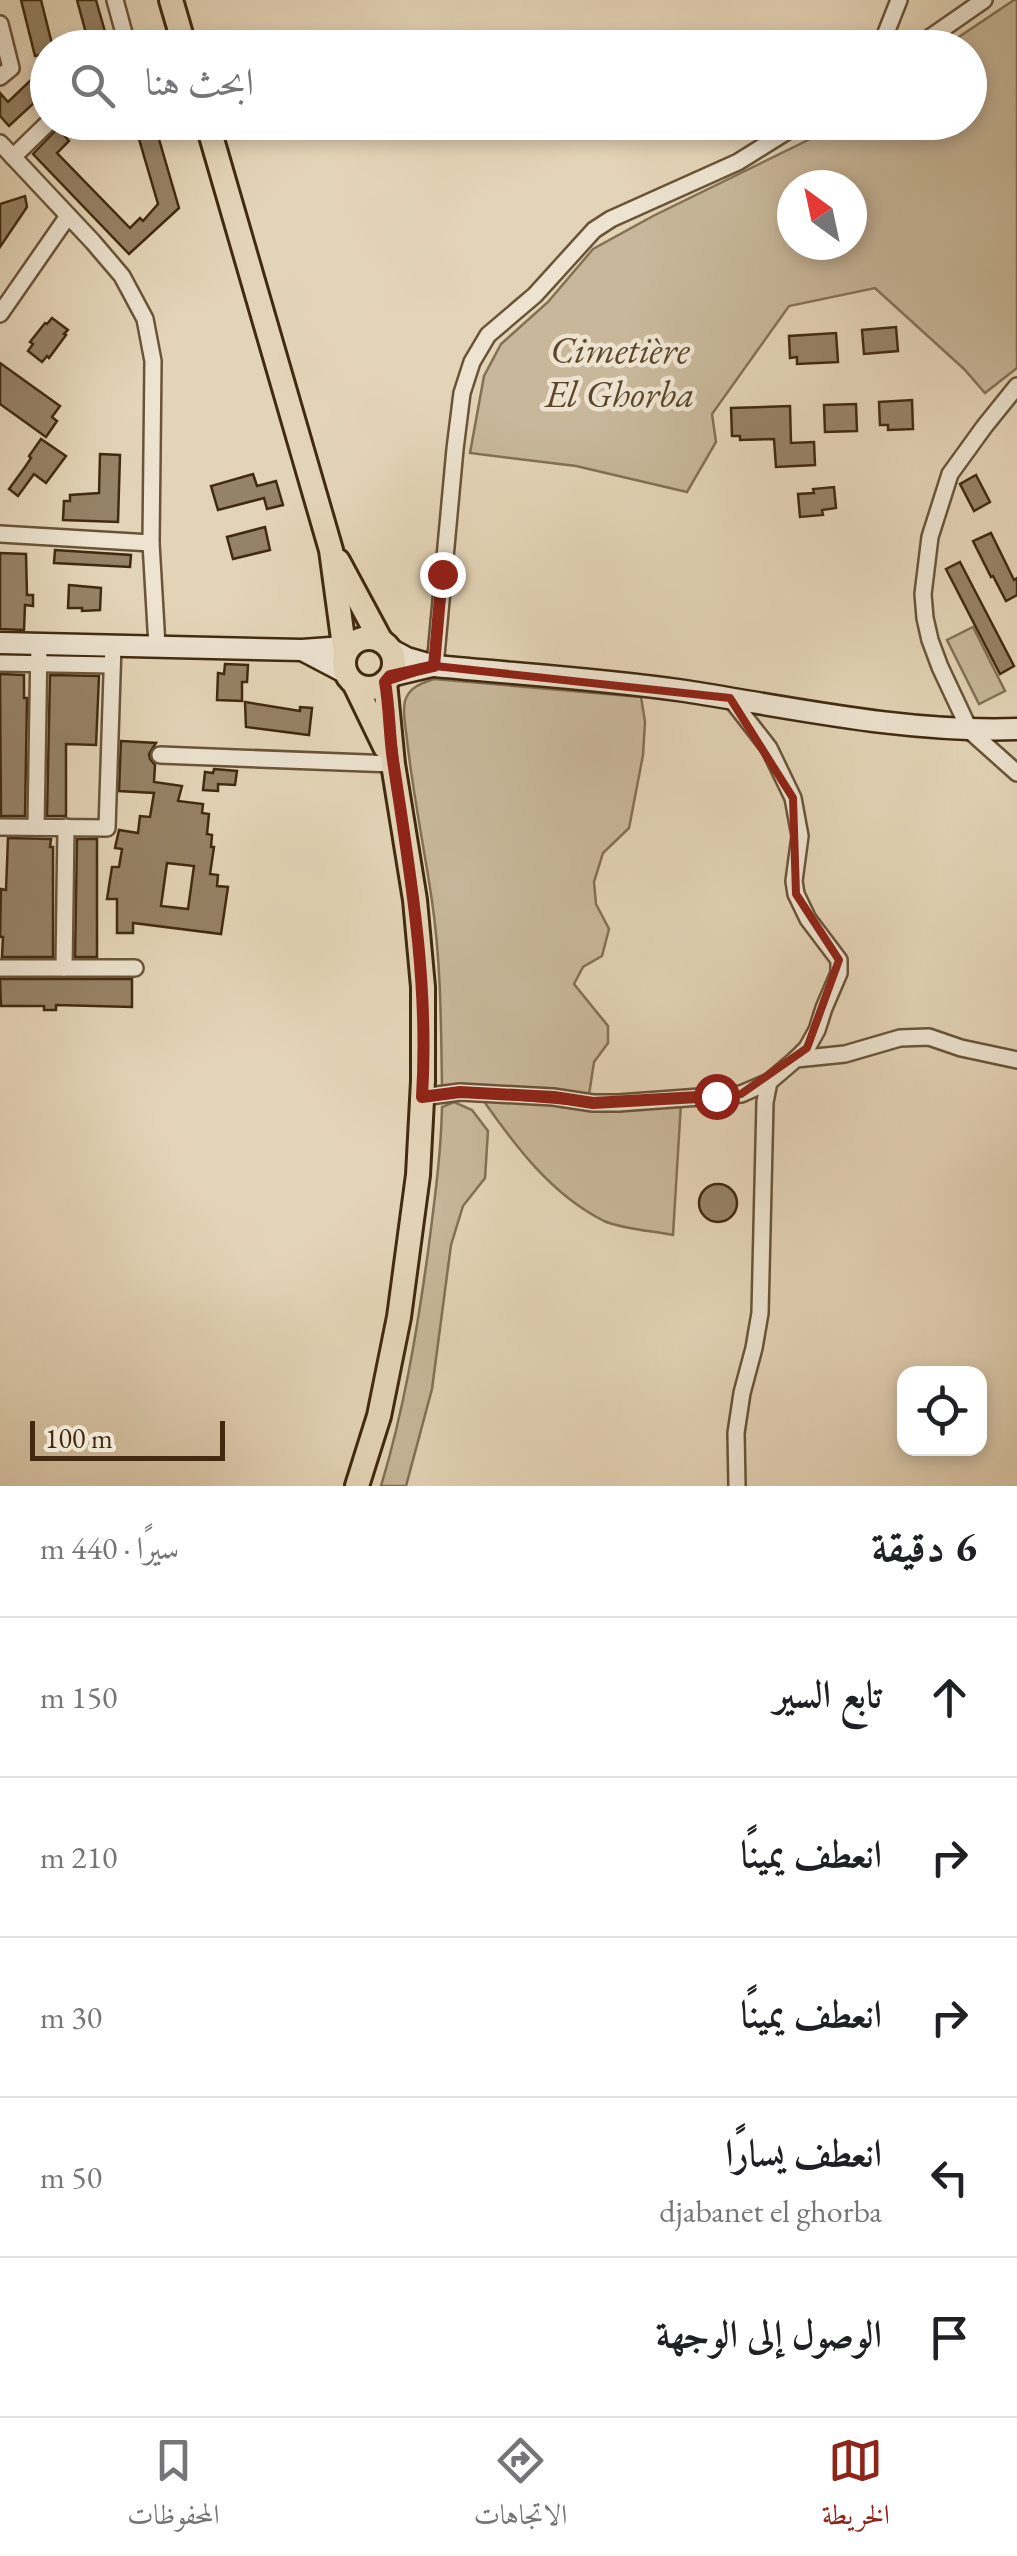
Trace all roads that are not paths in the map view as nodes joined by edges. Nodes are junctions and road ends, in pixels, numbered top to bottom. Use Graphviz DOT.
graph roads {
  1 [pos="115,0"];
  2 [pos="172,0"];
  3 [pos="899,0"];
  4 [pos="984,0"];
  5 [pos="0,24"];
  6 [pos="123,30"];
  7 [pos="181,30"];
  8 [pos="887,30"];
  9 [pos="942,30"];
  10 [pos="0,77"];
  11 [pos="30,133"];
  12 [pos="212,140"];
  13 [pos="773,140"];
  14 [pos="4,148"];
  15 [pos="68,216"];
  16 [pos="0,314"];
  17 [pos="1017,386"];
  18 [pos="0,534"];
  19 [pos="151,543"];
  20 [pos="331,550"];
  21 [pos="0,643"];
  22 [pos="385,645"];
  23 [pos="156,646"];
  24 [pos="39,653"];
  25 [pos="339,654"];
  26 [pos="112,655"];
  27 [pos="0,663"];
  28 [pos="434,666"];
  29 [pos="388,679"];
  30 [pos="730,698"];
  31 [pos="1017,730"];
  32 [pos="970,731"];
  33 [pos="160,755"];
  34 [pos="393,764"];
  35 [pos="1017,773"];
  36 [pos="0,827"];
  37 [pos="36,827"];
  38 [pos="66,827"];
  39 [pos="0,968"];
  40 [pos="64,968"];
  41 [pos="135,968"];
  42 [pos="796,1060"];
  43 [pos="1017,1060"];
  44 [pos="768,1082"];
  45 [pos="422,1097"];
  46 [pos="357,1486"];
  47 [pos="737,1486"];
  1 -- 6 [label="street"];
  2 -- 7 [label="main road"];
  3 -- 8 [label="street"];
  4 -- 9 [label="street"];
  5 -- 10 [label="street"];
  11 -- 14 [label="street"];
  12 -- 20 [label="main road"];
  13 -- 28 [label="street"];
  14 -- 15 [label="street"];
  15 -- 16 [label="street"];
  15 -- 19 [label="street"];
  17 -- 32 [label="street"];
  18 -- 19 [label="street"];
  19 -- 23 [label="street"];
  20 -- 22 [label="main road"];
  20 -- 25 [label="main road"];
  21 -- 24 [label="main road"];
  22 -- 25 [label="main road"];
  22 -- 28 [label="main road"];
  22 -- 29 [label="main road"];
  23 -- 25 [label="main road"];
  23 -- 26 [label="main road"];
  24 -- 26 [label="main road"];
  24 -- 27 [label="street"];
  24 -- 37 [label="street"];
  25 -- 29 [label="main road"];
  25 -- 34 [label="main road"];
  26 -- 38 [label="street"];
  28 -- 29 [label="main road"];
  28 -- 30 [label="main road"];
  29 -- 34 [label="main road"];
  30 -- 32 [label="main road"];
  30 -- 42 [label="street"];
  31 -- 32 [label="main road"];
  32 -- 35 [label="street"];
  33 -- 34 [label="street"];
  34 -- 45 [label="main road"];
  36 -- 37 [label="street"];
  37 -- 38 [label="street"];
  38 -- 40 [label="street"];
  39 -- 40 [label="street"];
  40 -- 41 [label="street"];
  42 -- 43 [label="street"];
  42 -- 44 [label="street"];
  44 -- 45 [label="street"];
  44 -- 47 [label="street"];
  45 -- 46 [label="main road"];
}
